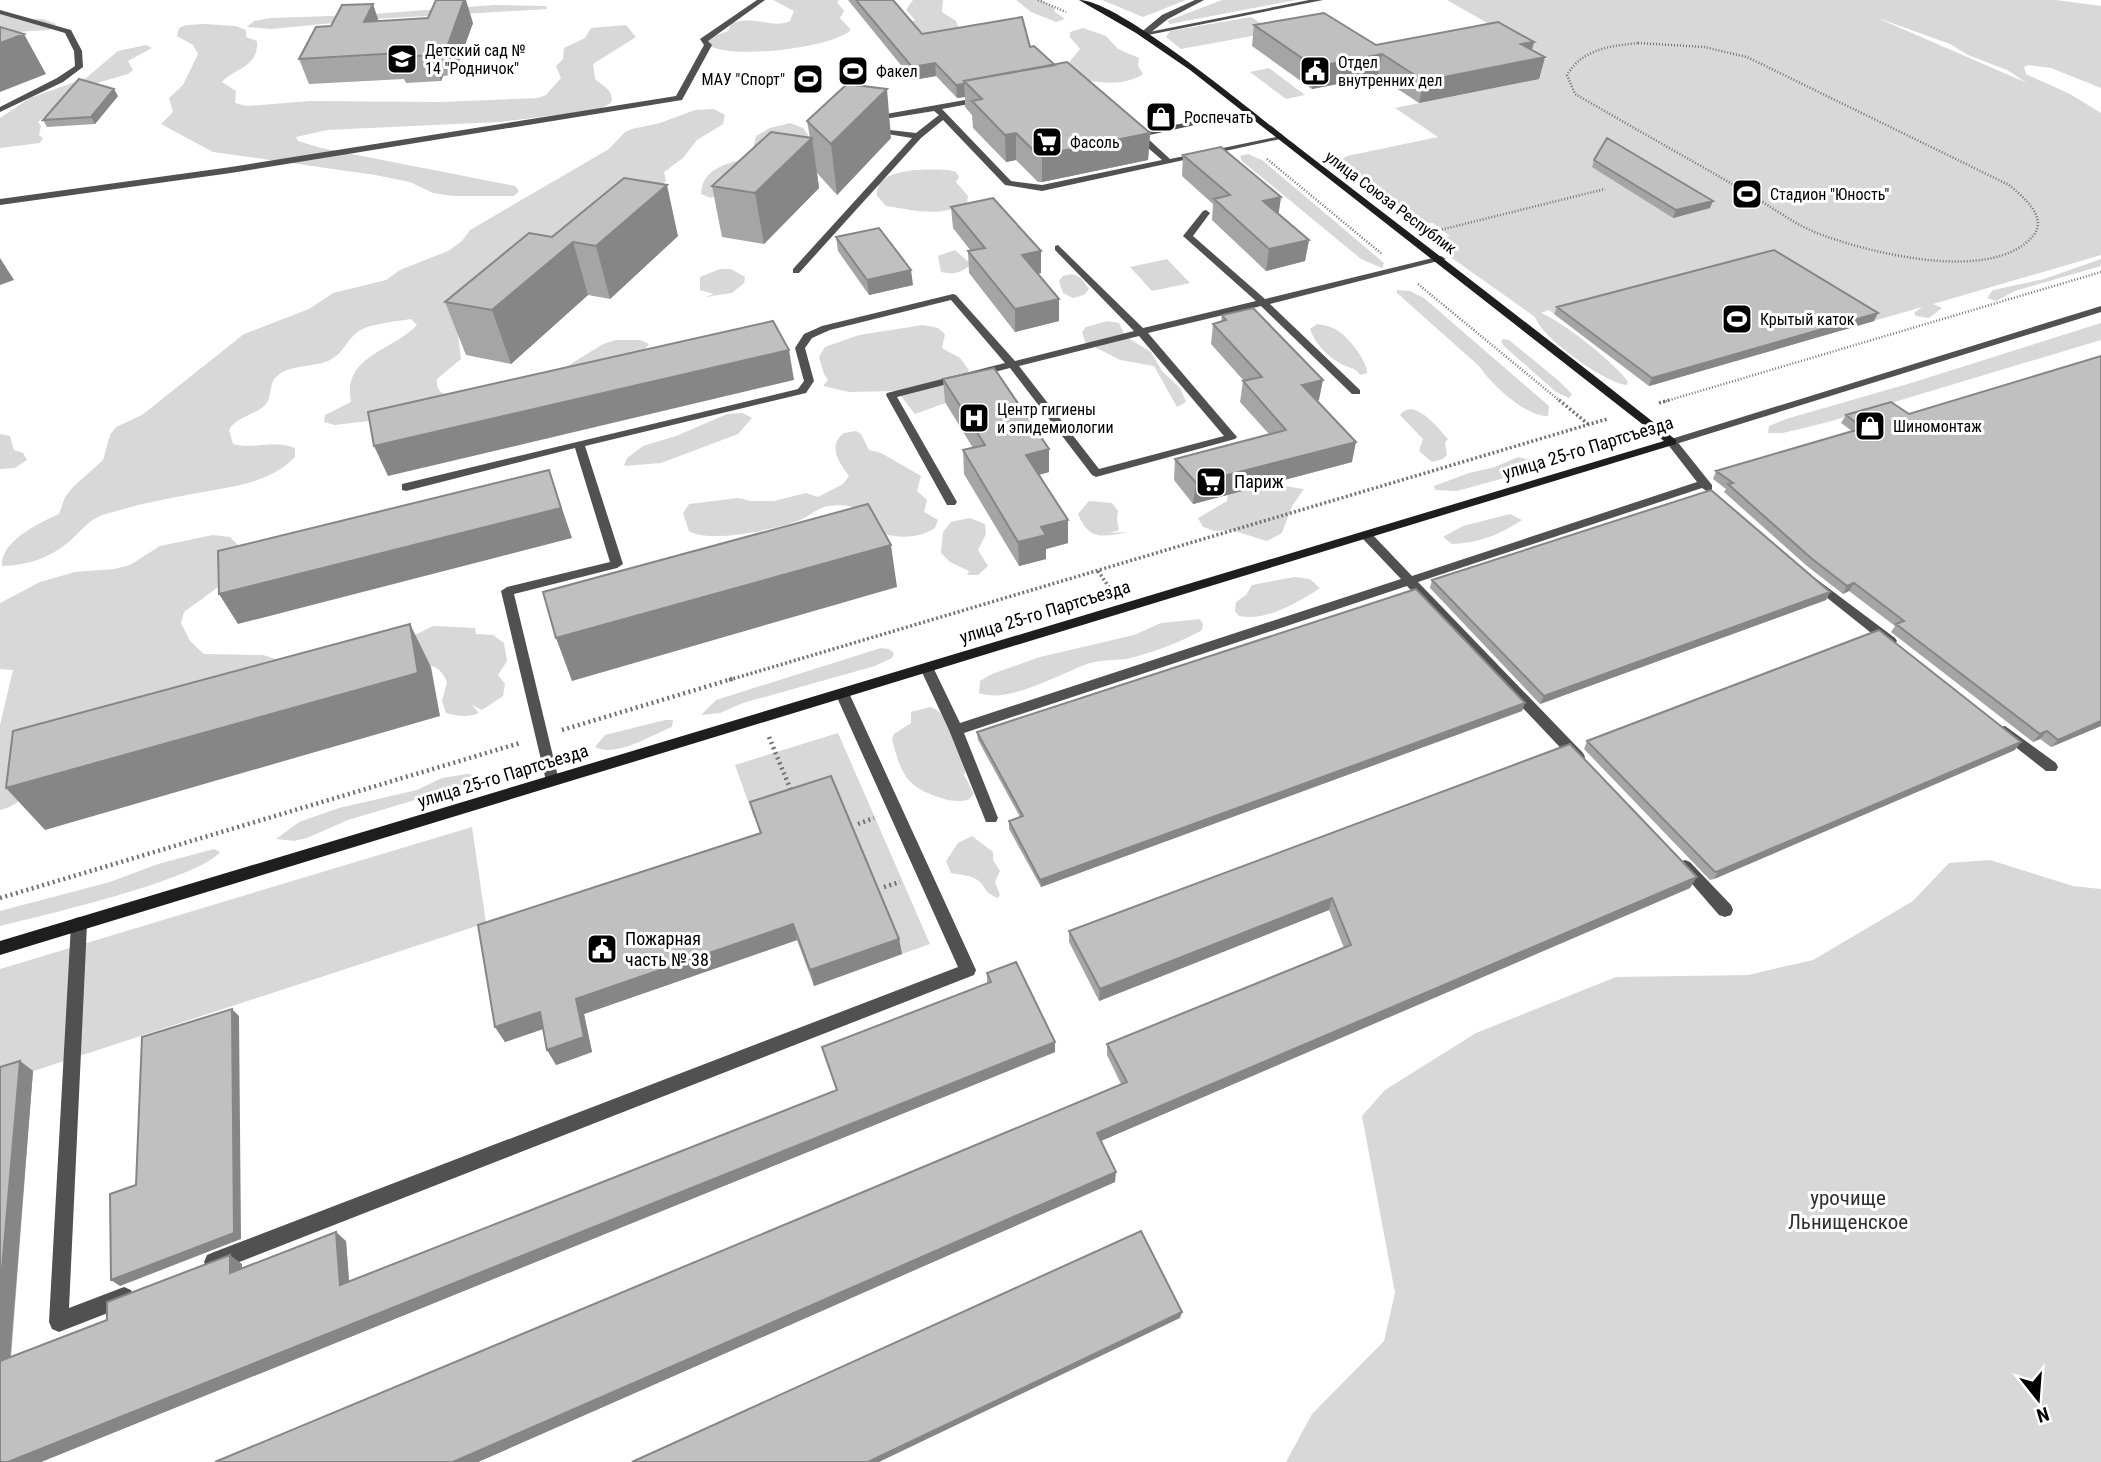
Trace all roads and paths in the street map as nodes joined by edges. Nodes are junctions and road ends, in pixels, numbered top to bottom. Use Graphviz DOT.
graph roads {
  1 [pos="762,0"];
  2 [pos="1038,0"];
  3 [pos="1082,0"];
  4 [pos="1201,0"];
  5 [pos="1320,0"];
  6 [pos="0,12"];
  7 [pos="1076,17"];
  8 [pos="1143,34"];
  9 [pos="1575,94"];
  10 [pos="987,99"];
  11 [pos="936,108"];
  12 [pos="0,110"];
  13 [pos="1249,113"];
  14 [pos="943,116"];
  15 [pos="1128,126"];
  16 [pos="1138,135"];
  17 [pos="918,136"];
  18 [pos="1281,138"];
  19 [pos="1250,145"];
  20 [pos="1169,162"];
  21 [pos="1605,189"];
  22 [pos="0,202"];
  23 [pos="1206,213"];
  24 [pos="1432,232"];
  25 [pos="1058,248"];
  26 [pos="1441,259"];
  27 [pos="1400,269"];
  28 [pos="796,271"];
  29 [pos="2101,272"];
  30 [pos="1263,302"];
  31 [pos="2101,309"];
  32 [pos="1141,332"];
  33 [pos="1012,364"];
  34 [pos="1356,392"];
  35 [pos="1633,411"];
  36 [pos="1588,424"];
  37 [pos="1672,442"];
  38 [pos="579,444"];
  39 [pos="1704,484"];
  40 [pos="406,486"];
  41 [pos="1722,500"];
  42 [pos="951,502"];
  43 [pos="1366,535"];
  44 [pos="1801,571"];
  45 [pos="1410,581"];
  46 [pos="1900,649"];
  47 [pos="927,668"];
  48 [pos="842,693"];
  49 [pos="761,718"];
  50 [pos="1997,725"];
  51 [pos="956,730"];
  52 [pos="541,736"];
  53 [pos="1588,767"];
  54 [pos="2051,767"];
  55 [pos="552,781"];
  56 [pos="793,797"];
  57 [pos="991,818"];
  58 [pos="1671,852"];
  59 [pos="0,898"];
  60 [pos="1725,910"];
  61 [pos="79,924"];
  62 [pos="0,948"];
  63 [pos="201,1267"];
  64 [pos="136,1292"];
  1 -- 22 [label="street"];
  2 -- 7 [label="path"];
  3 -- 8 [label="street, улица Союза Республик"];
  4 -- 8 [label="street"];
  5 -- 8 [label="street"];
  6 -- 12 [label="street"];
  8 -- 13 [label="street, улица Союза Республик"];
  9 -- 9 [label="path"];
  10 -- 11 [label="street"];
  11 -- 14 [label="street"];
  11 -- 17 [label="street"];
  13 -- 16 [label="street"];
  13 -- 18 [label="street, улица Союза Республик"];
  14 -- 17 [label="street"];
  14 -- 20 [label="street"];
  15 -- 16 [label="street"];
  16 -- 20 [label="street"];
  17 -- 28 [label="street"];
  18 -- 19 [label="street"];
  18 -- 26 [label="street, улица Союза Республик"];
  19 -- 20 [label="street"];
  19 -- 27 [label="path"];
  21 -- 24 [label="path"];
  23 -- 30 [label="street"];
  25 -- 32 [label="street"];
  26 -- 27 [label="street"];
  26 -- 35 [label="street, улица Союза Республик"];
  27 -- 30 [label="street"];
  27 -- 36 [label="path"];
  29 -- 35 [label="path"];
  30 -- 32 [label="street"];
  30 -- 34 [label="street"];
  31 -- 37 [label="street, улица 25-го Партсъезда"];
  32 -- 33 [label="street"];
  32 -- 33 [label="street"];
  33 -- 38 [label="street"];
  33 -- 42 [label="street"];
  35 -- 36 [label="path"];
  35 -- 37 [label="street, улица Союза Республик"];
  36 -- 52 [label="path"];
  37 -- 39 [label="street"];
  37 -- 43 [label="street, улица 25-го Партсъезда"];
  38 -- 40 [label="street"];
  38 -- 52 [label="street"];
  39 -- 41 [label="street"];
  39 -- 45 [label="street"];
  43 -- 45 [label="street"];
  43 -- 47 [label="street, улица 25-го Партсъезда"];
  44 -- 46 [label="street"];
  45 -- 51 [label="street"];
  45 -- 53 [label="street"];
  47 -- 48 [label="street, улица 25-го Партсъезда"];
  47 -- 51 [label="street"];
  48 -- 49 [label="street, улица 25-го Партсъезда"];
  48 -- 63 [label="street"];
  49 -- 55 [label="street, улица 25-го Партсъезда"];
  49 -- 56 [label="path"];
  50 -- 54 [label="street"];
  51 -- 57 [label="street"];
  52 -- 55 [label="street"];
  52 -- 59 [label="path"];
  55 -- 61 [label="street, улица 25-го Партсъезда"];
  58 -- 60 [label="street"];
  61 -- 62 [label="street, улица 25-го Партсъезда"];
  61 -- 64 [label="street"];
}
